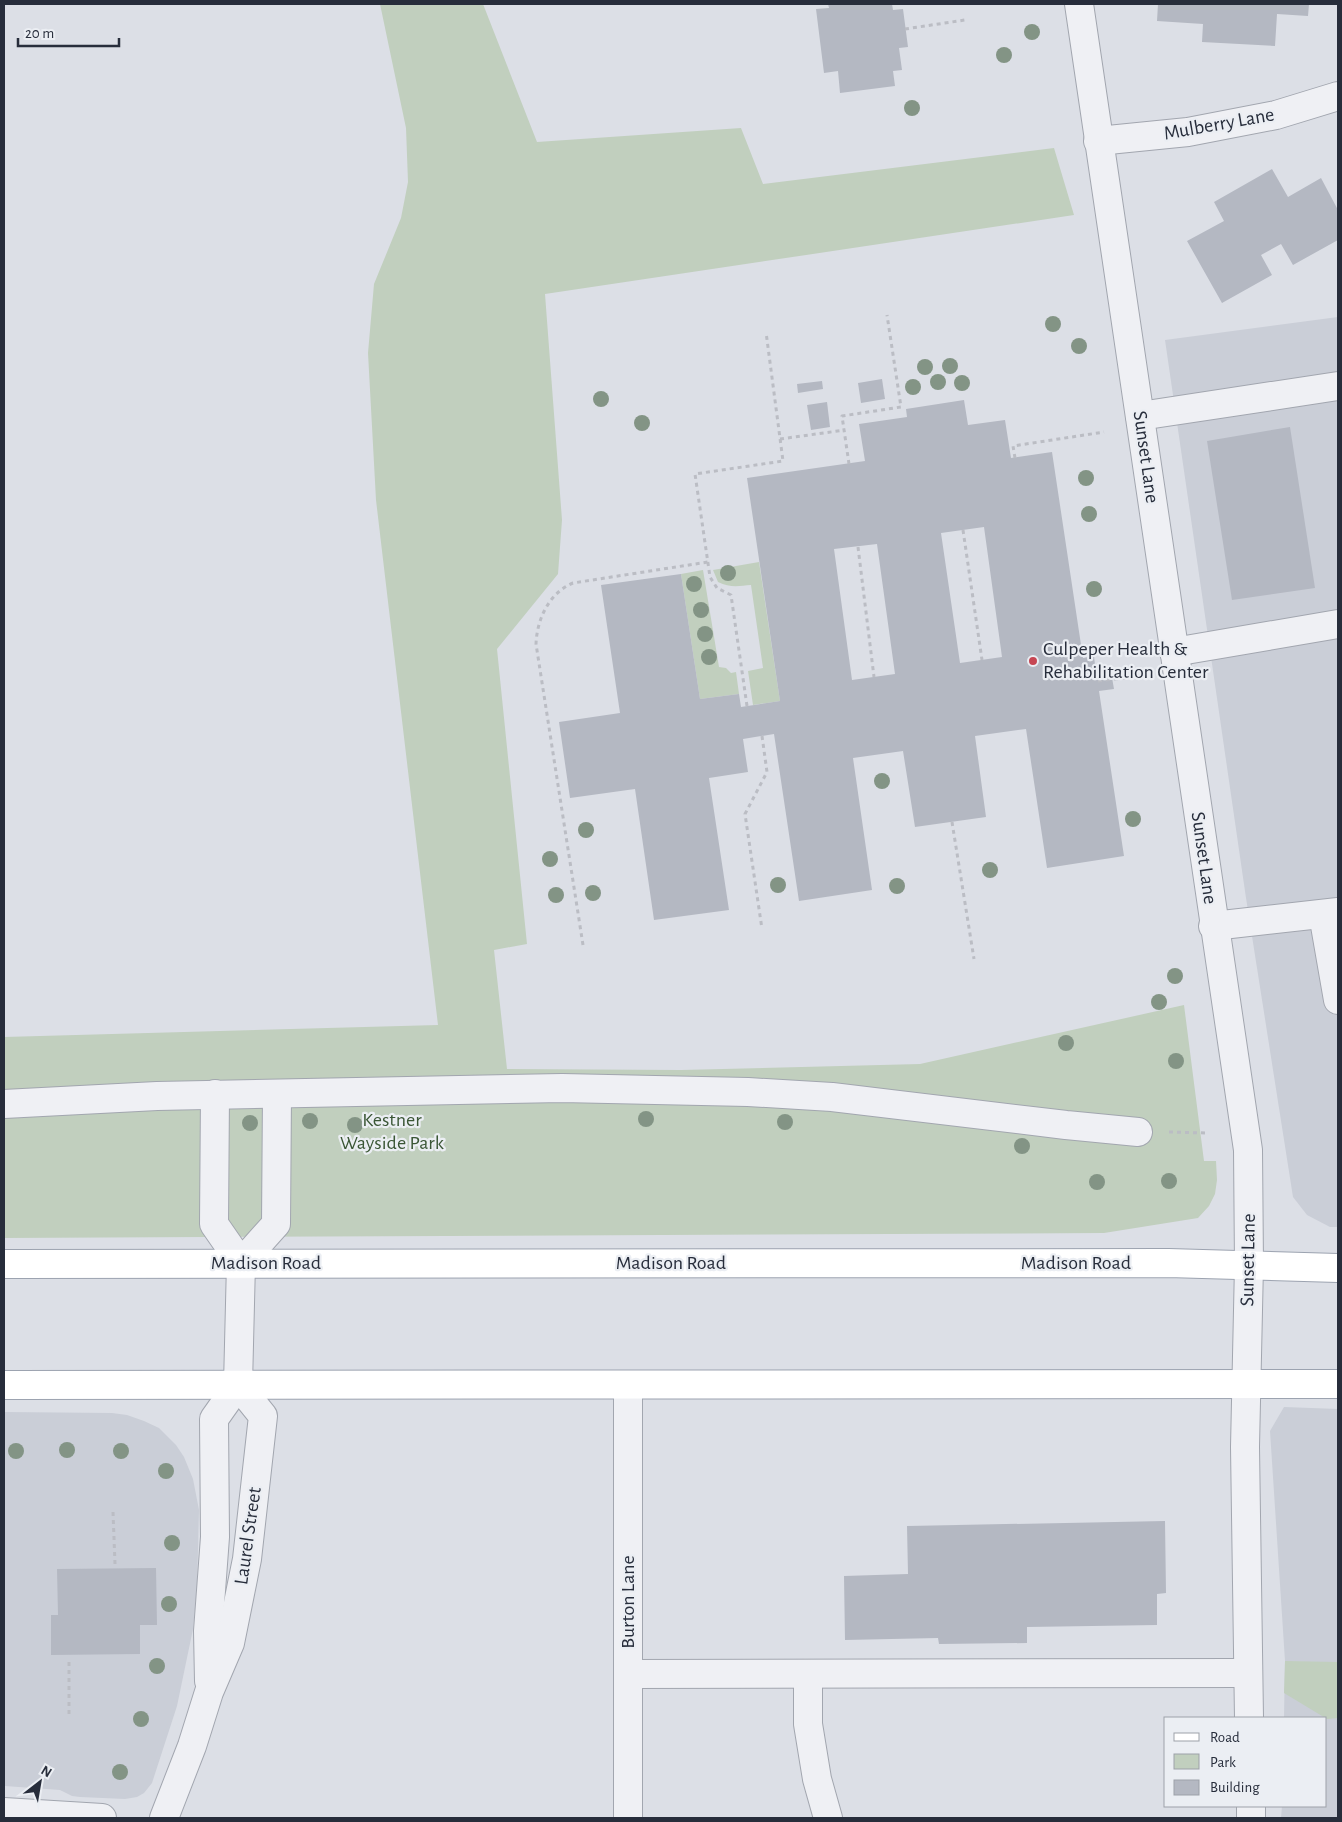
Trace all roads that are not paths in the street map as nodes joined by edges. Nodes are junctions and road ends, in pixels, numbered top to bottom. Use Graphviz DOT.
graph roads {
  1 [pos="1079,4"];
  2 [pos="1338,96"];
  3 [pos="1098,141"];
  4 [pos="1338,386"];
  5 [pos="1140,416"];
  6 [pos="1338,624"];
  7 [pos="1174,652"];
  8 [pos="1331,913"];
  9 [pos="1213,926"];
  10 [pos="1338,1000"];
  11 [pos="215,1094"];
  12 [pos="277,1094"];
  13 [pos="4,1104"];
  14 [pos="1138,1132"];
  15 [pos="241,1263"];
  16 [pos="4,1264"];
  17 [pos="1249,1265"];
  18 [pos="1338,1268"];
  19 [pos="1338,1384"];
  20 [pos="4,1385"];
  21 [pos="238,1385"];
  22 [pos="1246,1385"];
  23 [pos="628,1386"];
  24 [pos="1248,1673"];
  25 [pos="628,1674"];
  26 [pos="808,1674"];
  27 [pos="209,1692"];
  28 [pos="1249,1717"];
  29 [pos="4,1812"];
  30 [pos="102,1818"];
  31 [pos="164,1818"];
  32 [pos="628,1818"];
  33 [pos="828,1818"];
  1 -- 3 [label="street, Sunset Lane"];
  2 -- 3 [label="street, Mulberry Lane"];
  3 -- 5 [label="street, Sunset Lane"];
  4 -- 5 [label="street"];
  5 -- 7 [label="street, Sunset Lane"];
  6 -- 7 [label="street"];
  7 -- 9 [label="street, Sunset Lane"];
  8 -- 9 [label="street"];
  8 -- 10 [label="street"];
  9 -- 17 [label="street, Sunset Lane"];
  11 -- 12 [label="street"];
  11 -- 13 [label="street"];
  11 -- 15 [label="street"];
  12 -- 14 [label="street"];
  12 -- 15 [label="street"];
  15 -- 16 [label="main road, Madison Road"];
  15 -- 17 [label="main road, Madison Road"];
  15 -- 21 [label="street"];
  17 -- 18 [label="main road, Madison Road"];
  17 -- 22 [label="street, Sunset Lane"];
  19 -- 22 [label="main road"];
  20 -- 21 [label="main road"];
  21 -- 23 [label="main road"];
  21 -- 27 [label="street, Laurel Street"];
  21 -- 27 [label="street, Laurel Street"];
  22 -- 23 [label="main road"];
  22 -- 24 [label="street, Sunset Lane"];
  23 -- 25 [label="street, Burton Lane"];
  24 -- 26 [label="street"];
  24 -- 28 [label="street, Sunset Lane"];
  25 -- 26 [label="street"];
  25 -- 32 [label="street, Burton Lane"];
  26 -- 33 [label="street"];
  27 -- 31 [label="street, Laurel Street"];
  29 -- 30 [label="street"];
}
